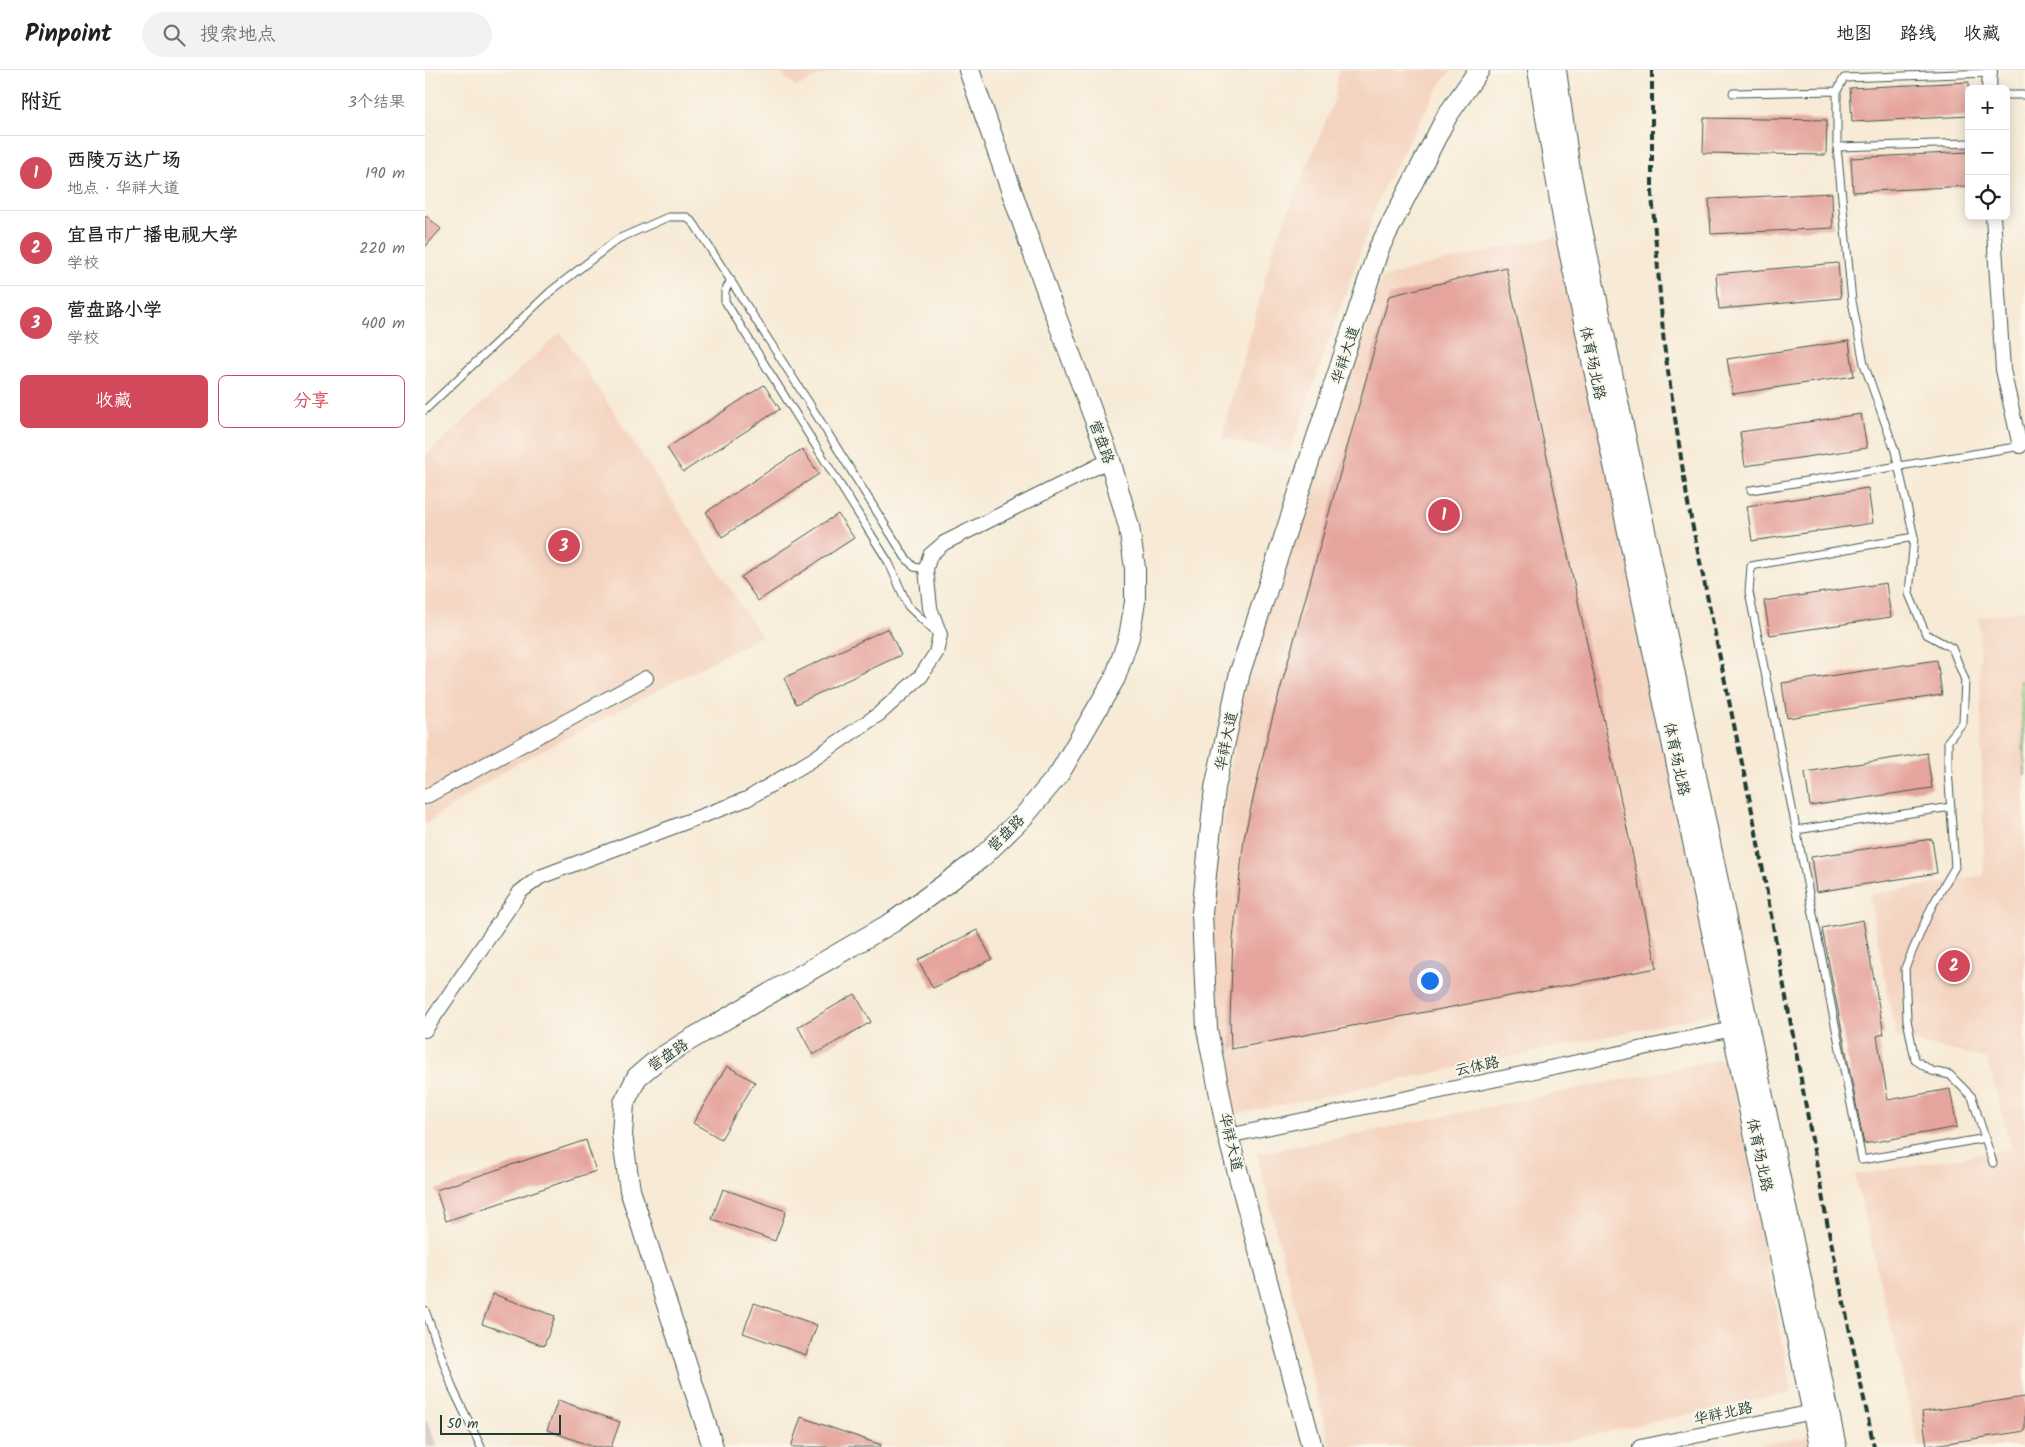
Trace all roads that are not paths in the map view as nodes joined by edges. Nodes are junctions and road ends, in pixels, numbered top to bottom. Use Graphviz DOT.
graph roads {
  1 [pos="969,70"];
  2 [pos="1479,70"];
  3 [pos="1538,70"];
  4 [pos="1556,70"];
  5 [pos="1990,72"];
  6 [pos="1989,85"];
  7 [pos="1837,90"];
  8 [pos="1733,93"];
  9 [pos="2010,95"];
  10 [pos="2025,95"];
  11 [pos="1965,143"];
  12 [pos="1837,147"];
  13 [pos="1993,220"];
  14 [pos="731,280"];
  15 [pos="425,410"];
  16 [pos="2022,446"];
  17 [pos="1110,460"];
  18 [pos="1898,466"];
  19 [pos="1751,490"];
  20 [pos="1914,537"];
  21 [pos="926,569"];
  22 [pos="939,636"];
  23 [pos="646,678"];
  24 [pos="425,796"];
  25 [pos="1951,807"];
  26 [pos="1796,830"];
  27 [pos="1733,1029"];
  28 [pos="425,1030"];
  29 [pos="1228,1136"];
  30 [pos="1986,1138"];
  31 [pos="1993,1163"];
  32 [pos="425,1310"];
  33 [pos="1813,1412"];
  34 [pos="481,1447"];
  35 [pos="713,1447"];
  36 [pos="1312,1447"];
  37 [pos="1640,1447"];
  38 [pos="1820,1447"];
  39 [pos="1836,1447"];
  1 -- 17 [label="street, 营盘路"];
  2 -- 29 [label="street, 华祥大道"];
  3 -- 27 [label="street, 体育场北路"];
  4 -- 39 [label="street, 体育场北路"];
  5 -- 6 [label="street"];
  5 -- 7 [label="lane"];
  7 -- 8 [label="lane"];
  7 -- 12 [label="lane"];
  9 -- 10 [label="lane"];
  11 -- 12 [label="lane"];
  12 -- 18 [label="lane"];
  13 -- 16 [label="street"];
  14 -- 15 [label="lane"];
  14 -- 21 [label="lane"];
  14 -- 22 [label="lane"];
  16 -- 18 [label="lane"];
  17 -- 21 [label="street"];
  17 -- 35 [label="street, 营盘路"];
  18 -- 19 [label="lane"];
  18 -- 20 [label="lane"];
  20 -- 25 [label="lane"];
  20 -- 26 [label="lane"];
  21 -- 22 [label="street"];
  22 -- 28 [label="street"];
  23 -- 24 [label="street"];
  25 -- 26 [label="lane"];
  25 -- 30 [label="lane"];
  26 -- 30 [label="lane"];
  27 -- 29 [label="street, 云体路"];
  27 -- 33 [label="street, 体育场北路"];
  29 -- 36 [label="street, 华祥大道"];
  30 -- 31 [label="lane"];
  32 -- 34 [label="lane"];
  33 -- 37 [label="street, 华祥北路"];
  33 -- 38 [label="street, 体育场北路"];
}
